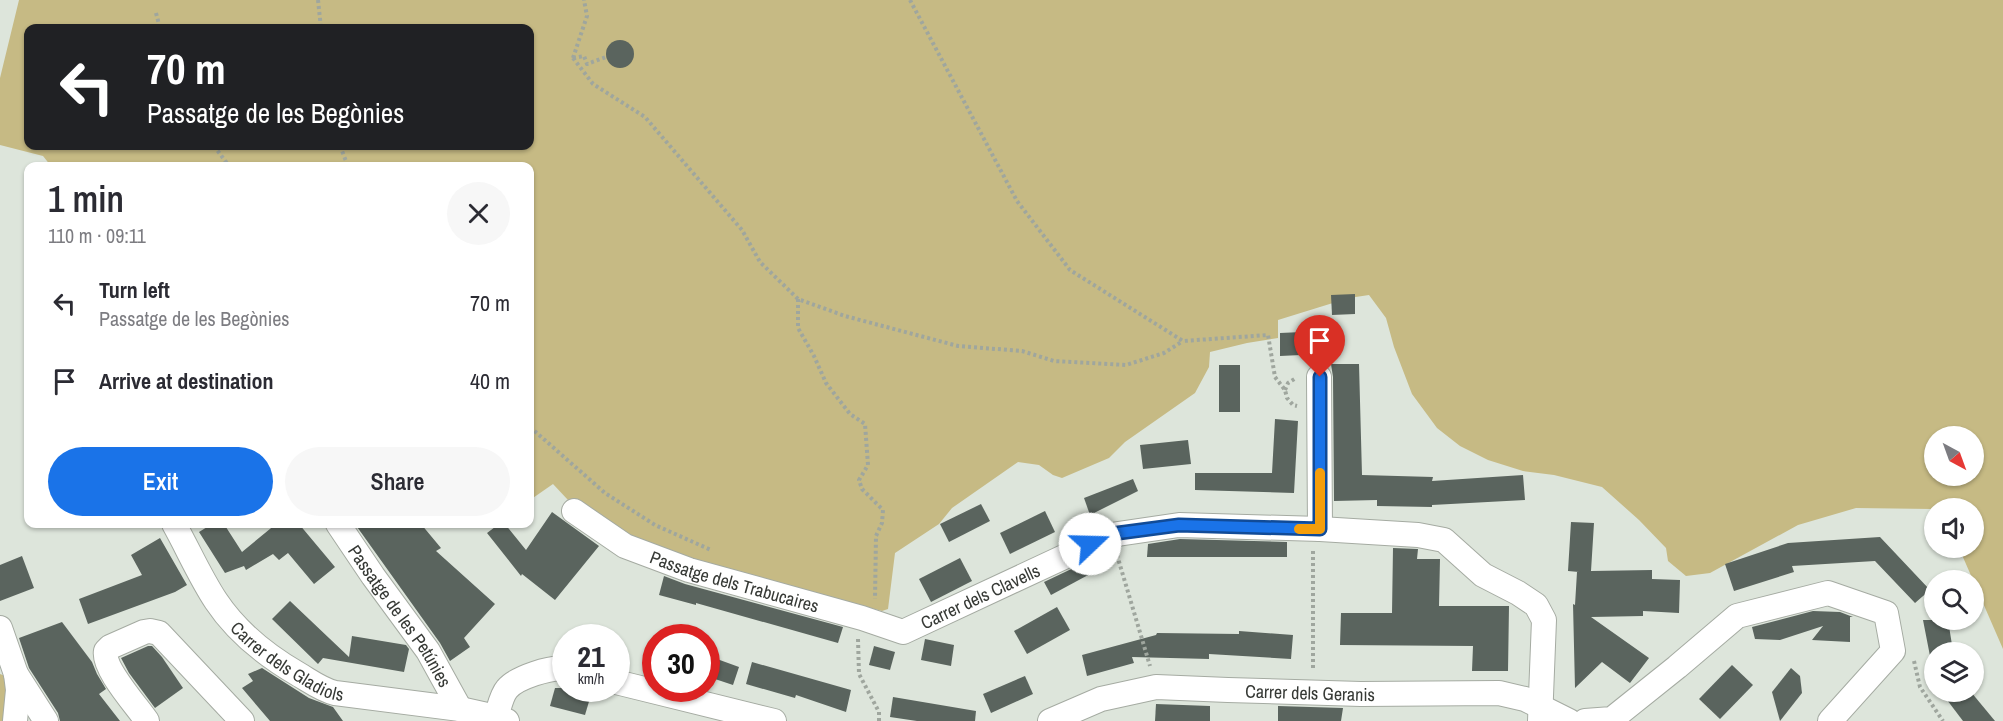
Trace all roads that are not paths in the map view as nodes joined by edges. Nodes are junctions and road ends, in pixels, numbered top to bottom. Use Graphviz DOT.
graph roads {
  1 [pos="1320,377"];
  2 [pos="574,511"];
  3 [pos="176,528"];
  4 [pos="341,528"];
  5 [pos="1316,529"];
  6 [pos="0,628"];
  7 [pos="903,632"];
  8 [pos="552,670"];
  9 [pos="16,674"];
  10 [pos="630,685"];
  11 [pos="460,709"];
  12 [pos="1541,714"];
  13 [pos="501,719"];
  14 [pos="15,721"];
  15 [pos="46,721"];
  16 [pos="147,721"];
  17 [pos="242,721"];
  18 [pos="774,721"];
  19 [pos="1050,721"];
  20 [pos="1569,721"];
  21 [pos="1585,721"];
  22 [pos="1830,721"];
  1 -- 5 [label="street"];
  2 -- 7 [label="street, Passatge dels Trabucaires"];
  3 -- 11 [label="street, Carrer dels Gladiols"];
  4 -- 11 [label="street, Passatge de les Petúnies"];
  5 -- 7 [label="street, Carrer dels Clavells"];
  5 -- 12 [label="street, Carrer dels Clavells"];
  6 -- 9 [label="street"];
  8 -- 13 [label="street"];
  9 -- 14 [label="street"];
  9 -- 15 [label="street"];
  10 -- 18 [label="street"];
  11 -- 13 [label="street"];
  12 -- 19 [label="street, Carrer dels Geranis"];
  12 -- 20 [label="street, Carrer dels Geranis"];
  16 -- 17 [label="street"];
  21 -- 22 [label="street"];
}
